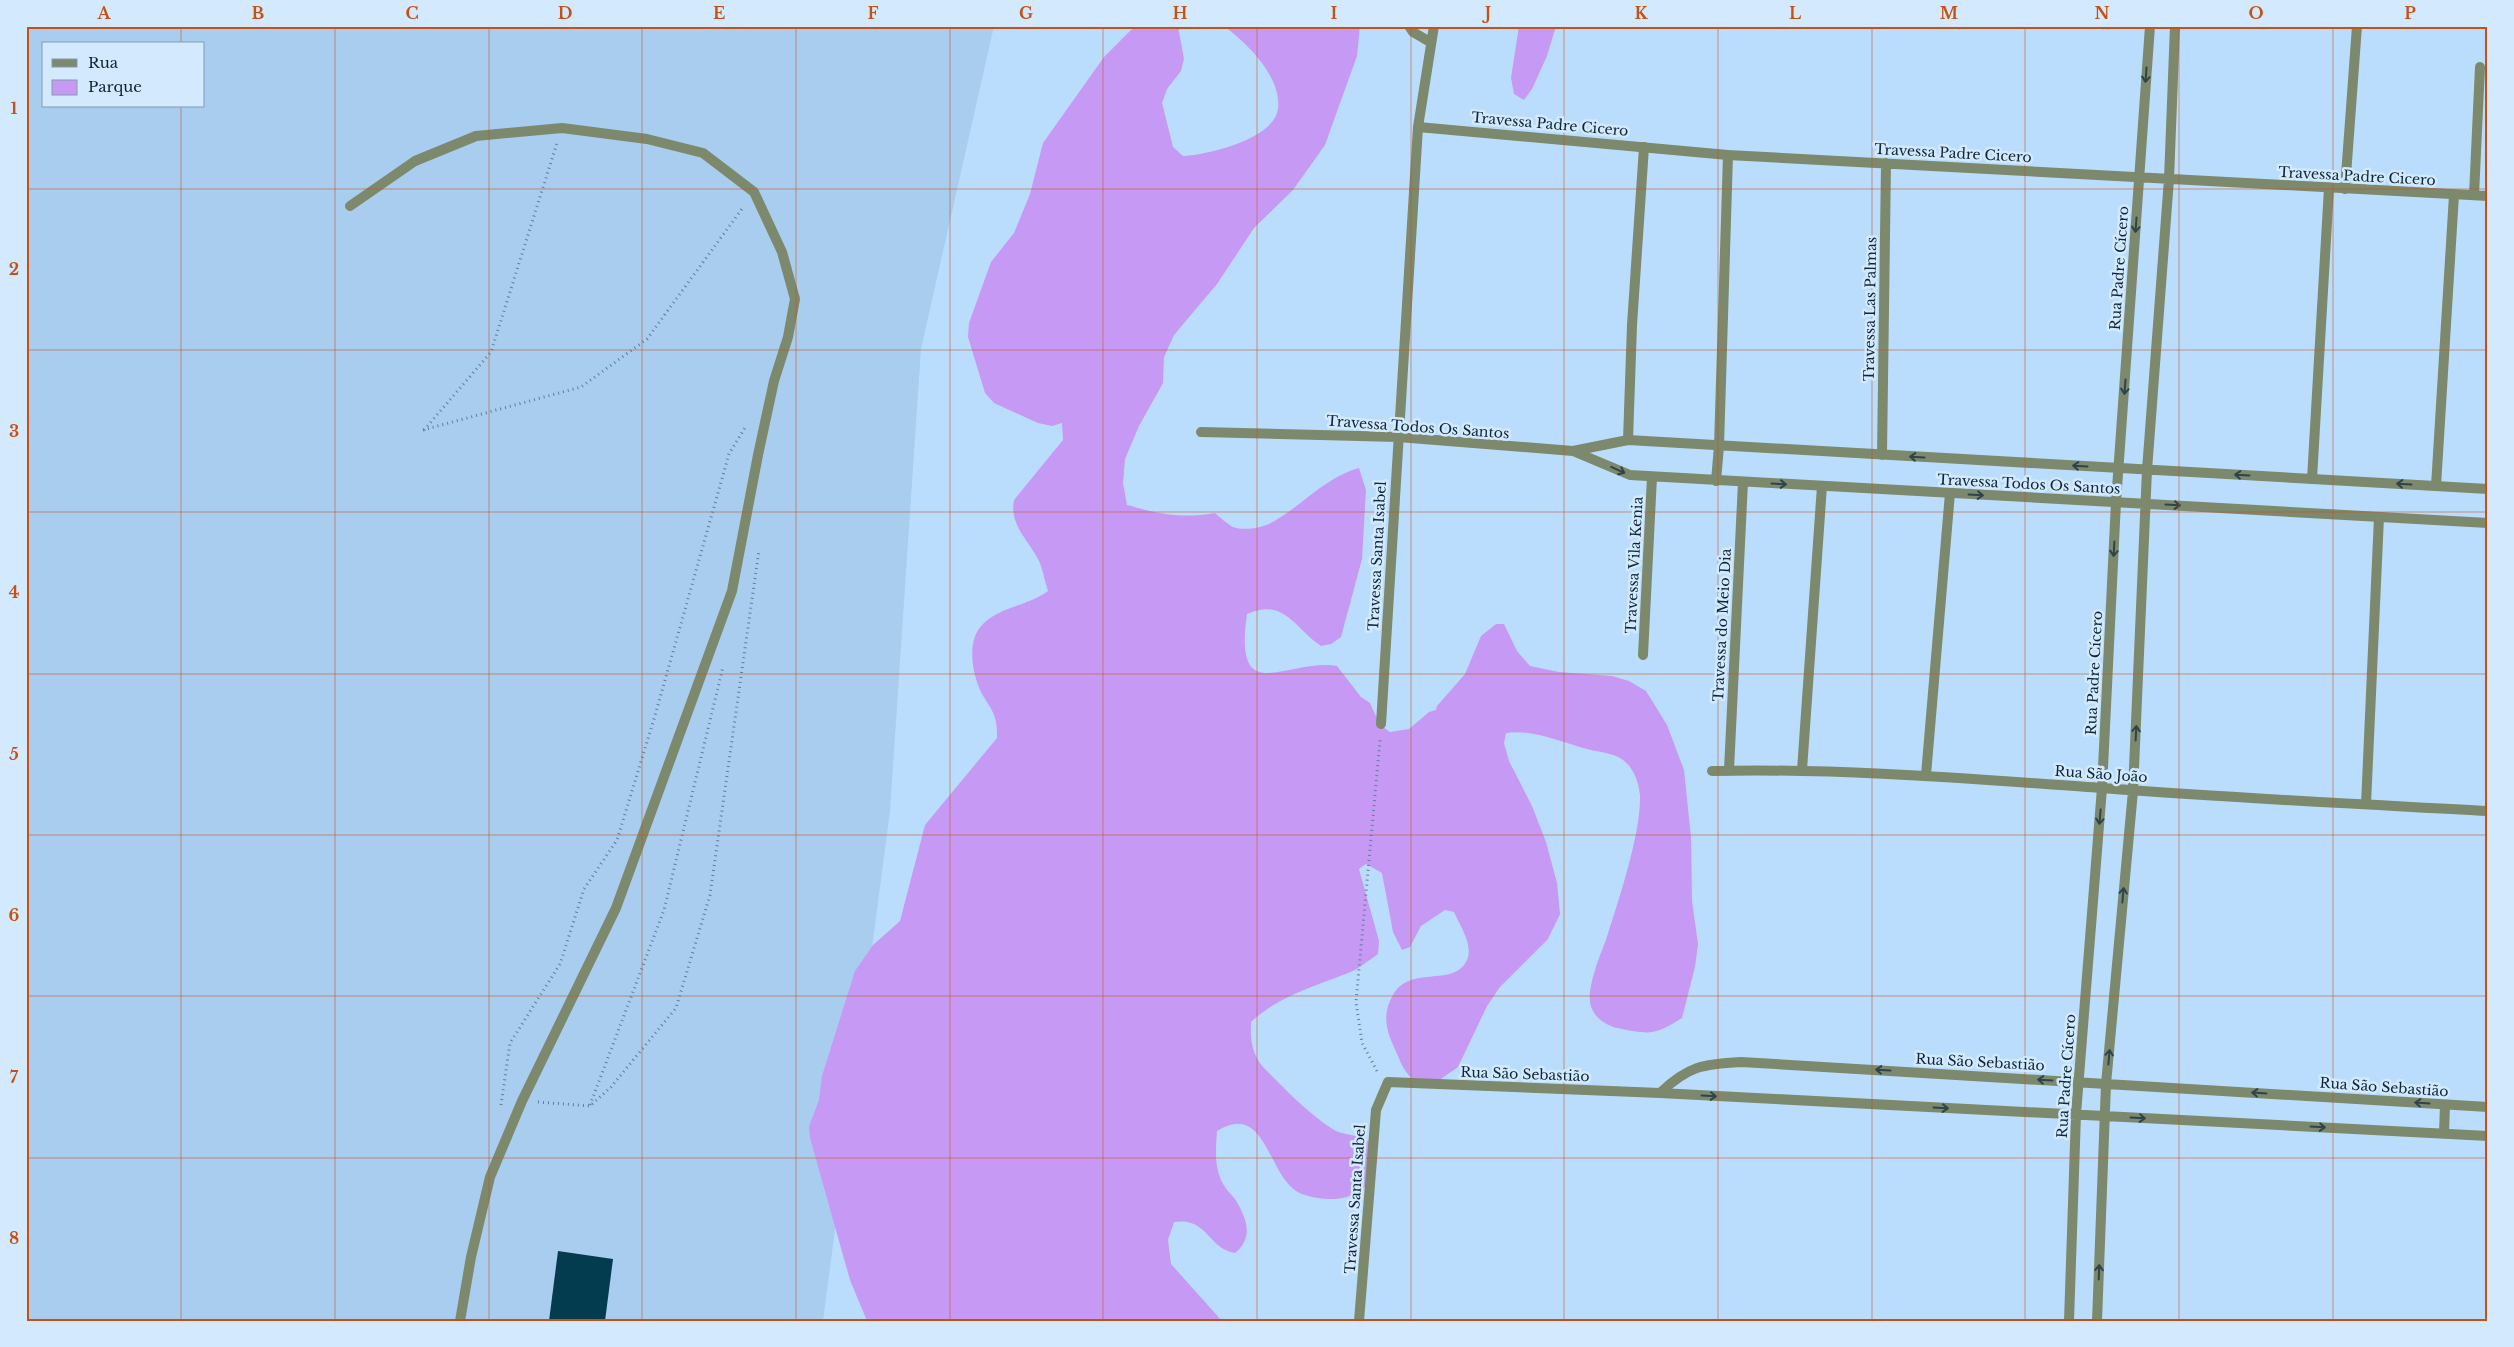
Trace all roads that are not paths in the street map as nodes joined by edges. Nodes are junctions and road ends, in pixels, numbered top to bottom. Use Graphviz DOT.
graph roads {
  1 [pos="1409,26"];
  2 [pos="1434,26"];
  3 [pos="2150,26"];
  4 [pos="2175,26"];
  5 [pos="2357,26"];
  6 [pos="1430,42"];
  7 [pos="2480,67"];
  8 [pos="1418,127"];
  9 [pos="1644,147"];
  10 [pos="1728,154"];
  11 [pos="1886,163"];
  12 [pos="2140,177"];
  13 [pos="2169,178"];
  14 [pos="2329,188"];
  15 [pos="2345,189"];
  16 [pos="2454,195"];
  17 [pos="2474,195"];
  18 [pos="2488,196"];
  19 [pos="350,206"];
  20 [pos="1201,432"];
  21 [pos="1398,437"];
  22 [pos="1628,440"];
  23 [pos="1719,446"];
  24 [pos="1573,451"];
  25 [pos="1882,455"];
  26 [pos="2119,468"];
  27 [pos="2147,470"];
  28 [pos="1652,477"];
  29 [pos="2312,479"];
  30 [pos="1716,480"];
  31 [pos="1743,482"];
  32 [pos="1822,486"];
  33 [pos="2436,486"];
  34 [pos="2488,489"];
  35 [pos="1950,493"];
  36 [pos="2116,502"];
  37 [pos="2146,504"];
  38 [pos="2379,517"];
  39 [pos="2488,522"];
  40 [pos="1643,655"];
  41 [pos="1381,724"];
  42 [pos="1729,770"];
  43 [pos="1802,770"];
  44 [pos="1712,771"];
  45 [pos="1926,775"];
  46 [pos="2102,788"];
  47 [pos="2133,790"];
  48 [pos="2366,804"];
  49 [pos="2488,811"];
  50 [pos="1388,1082"];
  51 [pos="2078,1082"];
  52 [pos="2106,1084"];
  53 [pos="1660,1093"];
  54 [pos="2445,1105"];
  55 [pos="2488,1107"];
  56 [pos="2076,1114"];
  57 [pos="2105,1116"];
  58 [pos="2444,1133"];
  59 [pos="2488,1136"];
  60 [pos="460,1321"];
  61 [pos="1359,1321"];
  62 [pos="2069,1321"];
  63 [pos="2097,1321"];
  1 -- 6 [label="street"];
  2 -- 6 [label="street, Travessa Santa Isabel"];
  3 -- 12 [label="street, Rua Padre Cícero, one-way"];
  4 -- 13 [label="street"];
  5 -- 15 [label="street"];
  6 -- 8 [label="street, Travessa Santa Isabel"];
  7 -- 17 [label="street"];
  8 -- 9 [label="street, Travessa Padre Cicero"];
  8 -- 21 [label="street, Travessa Santa Isabel"];
  9 -- 10 [label="street, Travessa Padre Cicero"];
  9 -- 22 [label="street"];
  10 -- 11 [label="street, Travessa Padre Cicero"];
  10 -- 23 [label="street"];
  11 -- 12 [label="street, Travessa Padre Cicero"];
  11 -- 25 [label="street, Travessa Las Palmas"];
  12 -- 13 [label="street, Travessa Padre Cicero"];
  12 -- 26 [label="street, Rua Padre Cícero, one-way"];
  13 -- 14 [label="street, Travessa Padre Cicero"];
  13 -- 27 [label="street"];
  14 -- 15 [label="street, Travessa Padre Cicero"];
  14 -- 29 [label="street"];
  15 -- 16 [label="street, Travessa Padre Cicero"];
  16 -- 17 [label="street, Travessa Padre Cicero"];
  16 -- 33 [label="street"];
  17 -- 18 [label="street, Travessa Padre Cicero"];
  19 -- 60 [label="street"];
  20 -- 21 [label="street, Travessa Todos Os Santos"];
  21 -- 24 [label="street, Travessa Todos Os Santos"];
  21 -- 41 [label="street, Travessa Santa Isabel"];
  22 -- 23 [label="street, Travessa Todos Os Santos"];
  22 -- 24 [label="street, Travessa Todos Os Santos"];
  23 -- 25 [label="street, Travessa Todos Os Santos"];
  23 -- 30 [label="street"];
  24 -- 28 [label="street, Travessa Todos Os Santos, one-way"];
  26 -- 25 [label="street, Travessa Todos Os Santos, one-way"];
  26 -- 27 [label="street, Travessa Todos Os Santos"];
  26 -- 36 [label="street, Rua Padre Cícero"];
  29 -- 27 [label="street, Travessa Todos Os Santos, one-way"];
  27 -- 37 [label="street"];
  28 -- 30 [label="street, Travessa Todos Os Santos"];
  28 -- 40 [label="street, Travessa Vila Kenia"];
  33 -- 29 [label="street, Travessa Todos Os Santos, one-way"];
  30 -- 31 [label="street, Travessa Todos Os Santos"];
  31 -- 32 [label="street, Travessa Todos Os Santos, one-way"];
  31 -- 42 [label="street, Travessa do Meio Dia"];
  32 -- 35 [label="street, Travessa Todos Os Santos"];
  32 -- 43 [label="street"];
  33 -- 34 [label="street, Travessa Todos Os Santos"];
  35 -- 36 [label="street, Travessa Todos Os Santos, one-way"];
  35 -- 45 [label="street"];
  36 -- 37 [label="street, Travessa Todos Os Santos"];
  36 -- 46 [label="street, Rua Padre Cícero, one-way"];
  37 -- 38 [label="street, Travessa Todos Os Santos, one-way"];
  47 -- 37 [label="street, one-way"];
  38 -- 39 [label="street, Travessa Todos Os Santos"];
  38 -- 48 [label="street"];
  42 -- 43 [label="street, Rua São João"];
  42 -- 44 [label="street, Rua São João"];
  43 -- 45 [label="street, Rua São João"];
  45 -- 46 [label="street, Rua São João"];
  46 -- 47 [label="street, Rua São João"];
  46 -- 51 [label="street, Rua Padre Cícero, one-way"];
  47 -- 48 [label="street, Rua São João"];
  52 -- 47 [label="street, one-way"];
  48 -- 49 [label="street, Rua São João"];
  50 -- 53 [label="street, Rua São Sebastião"];
  50 -- 61 [label="street, Travessa Santa Isabel"];
  51 -- 52 [label="street, Rua São Sebastião"];
  51 -- 53 [label="street, Rua São Sebastião, one-way"];
  51 -- 56 [label="street, Rua Padre Cícero"];
  54 -- 52 [label="street, Rua São Sebastião, one-way"];
  52 -- 57 [label="street"];
  53 -- 56 [label="street, Rua São Sebastião, one-way"];
  54 -- 55 [label="street, Rua São Sebastião"];
  54 -- 58 [label="street"];
  56 -- 57 [label="street, Rua São Sebastião"];
  56 -- 62 [label="street, Rua Padre Cícero"];
  57 -- 58 [label="street, Rua São Sebastião, one-way"];
  63 -- 57 [label="street, one-way"];
  58 -- 59 [label="street, Rua São Sebastião"];
}
